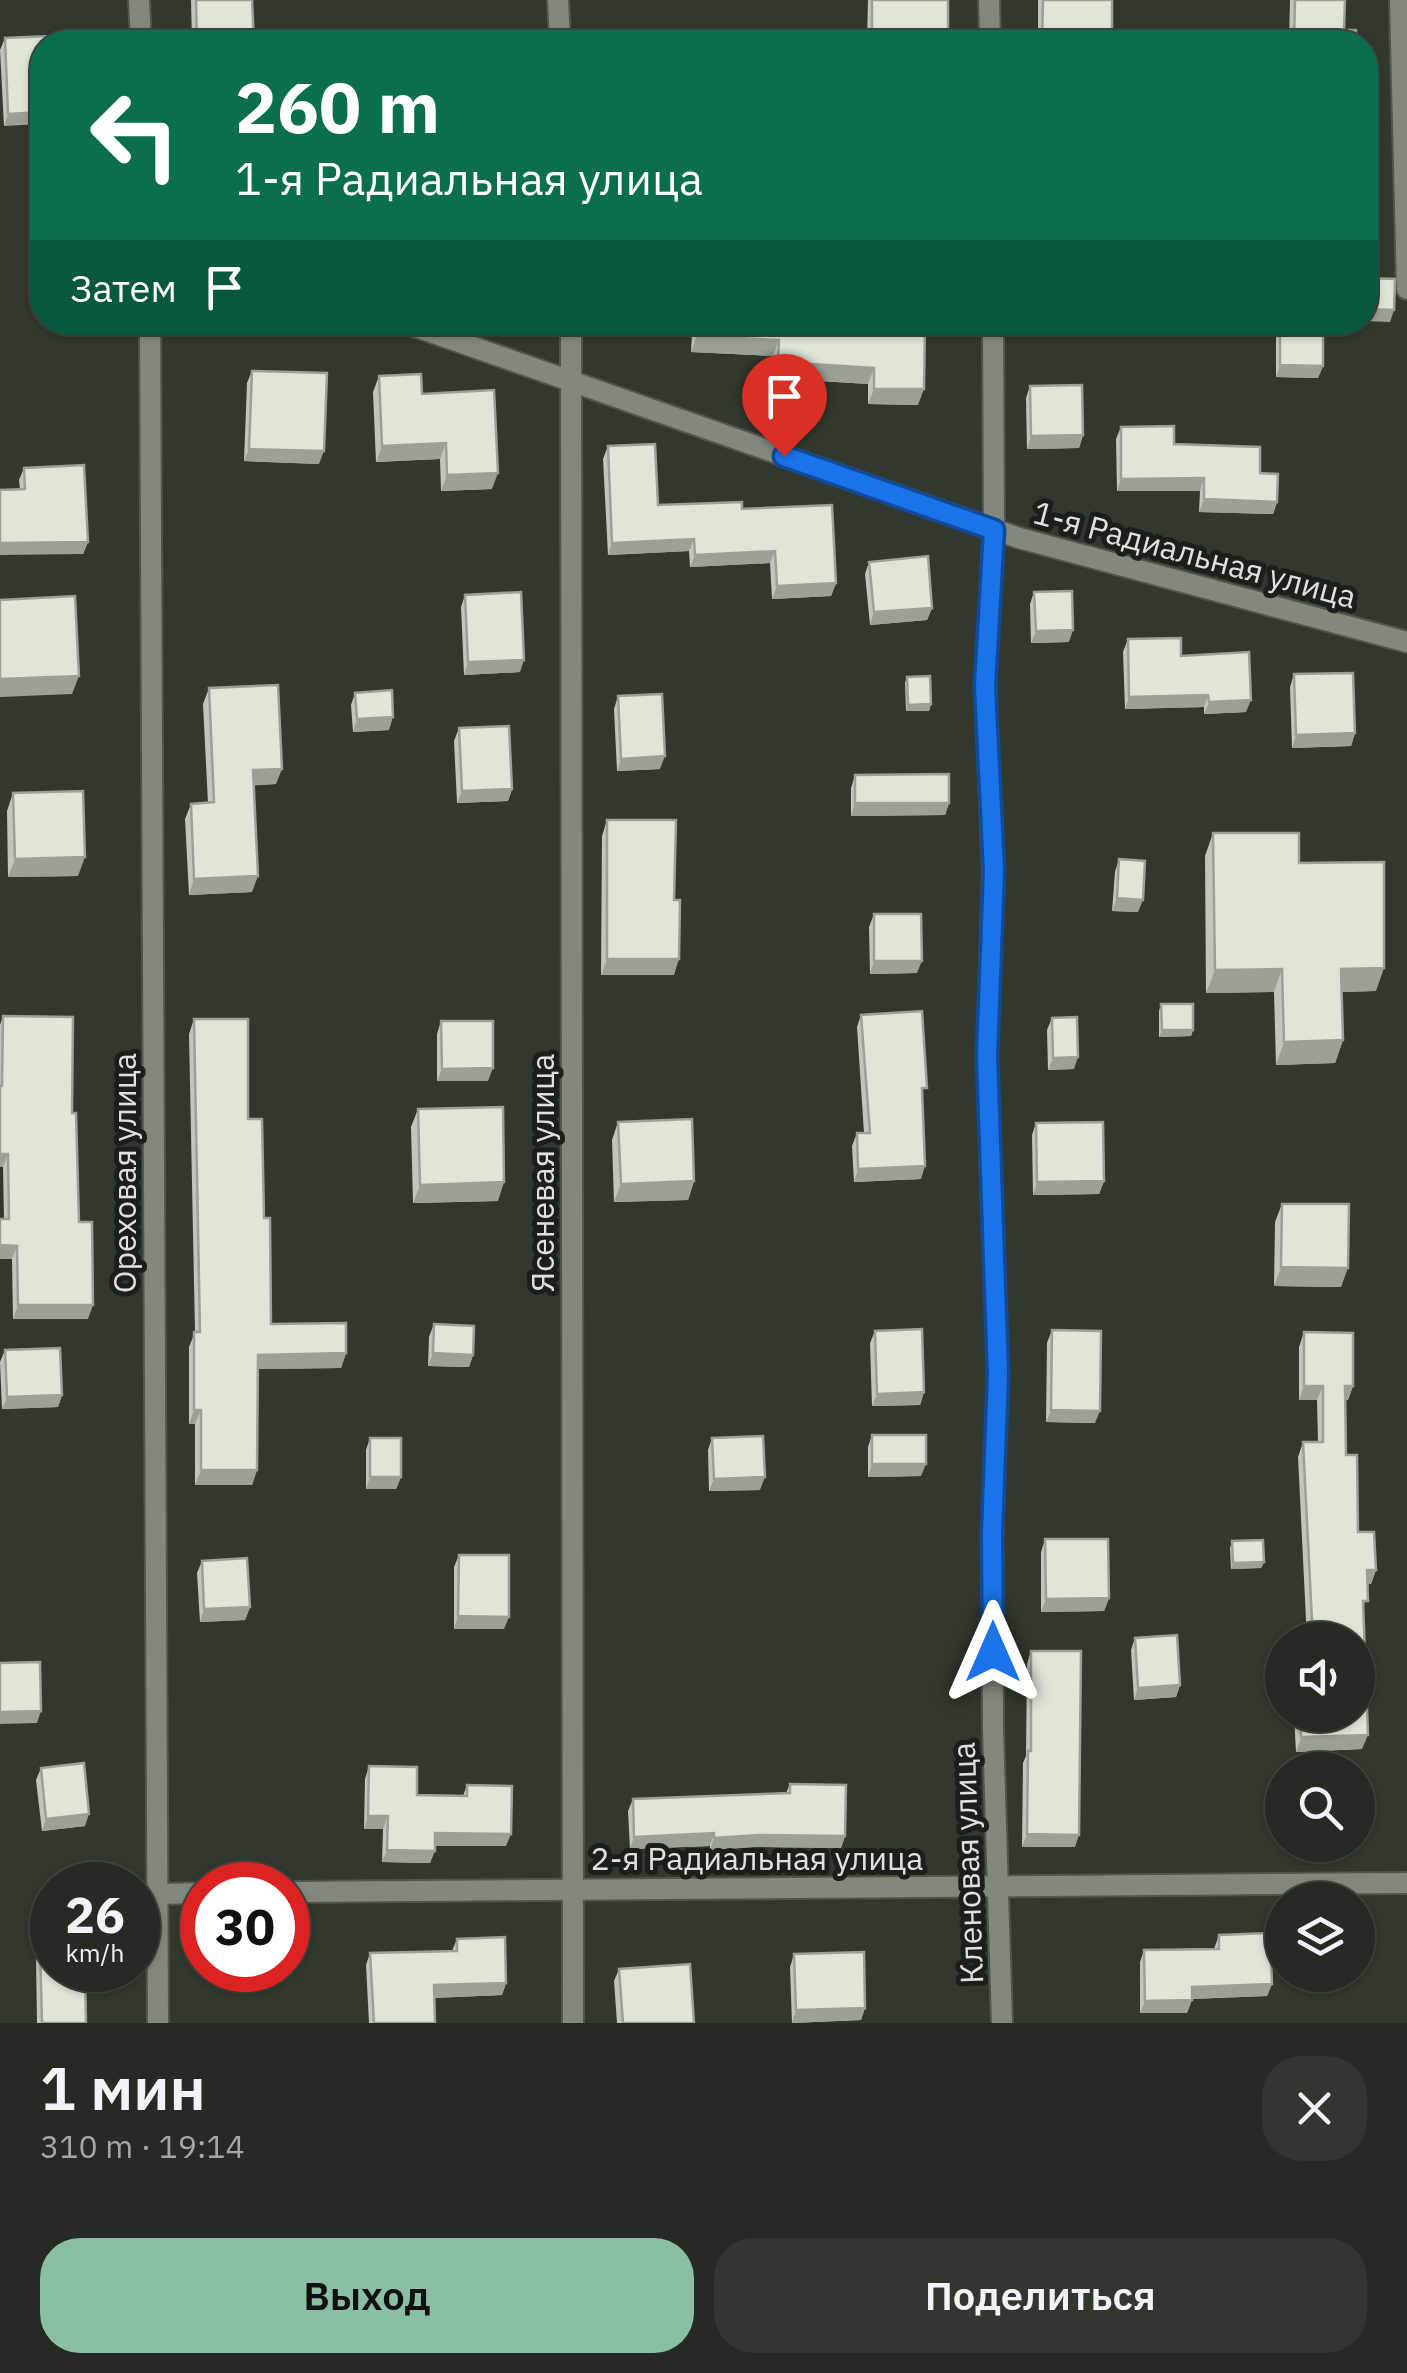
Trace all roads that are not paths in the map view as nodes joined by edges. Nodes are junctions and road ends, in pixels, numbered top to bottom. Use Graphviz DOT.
graph roads {
  1 [pos="139,0"];
  2 [pos="558,0"];
  3 [pos="989,0"];
  4 [pos="1400,0"];
  5 [pos="140,30"];
  6 [pos="559,30"];
  7 [pos="990,30"];
  8 [pos="1407,288"];
  9 [pos="150,335"];
  10 [pos="439,335"];
  11 [pos="571,335"];
  12 [pos="992,335"];
  13 [pos="573,382"];
  14 [pos="994,530"];
  15 [pos="1407,642"];
  16 [pos="157,1862"];
  17 [pos="1407,1883"];
  18 [pos="1000,1887"];
  19 [pos="572,1888"];
  20 [pos="310,1892"];
  21 [pos="158,1992"];
  22 [pos="158,2023"];
  23 [pos="573,2023"];
  24 [pos="1002,2023"];
  1 -- 5 [label="street"];
  2 -- 6 [label="street"];
  3 -- 7 [label="street"];
  4 -- 8 [label="street"];
  9 -- 16 [label="street, Ореховая улица"];
  10 -- 13 [label="street, 1-я Радиальная улица"];
  11 -- 13 [label="street, Ясеневая улица"];
  12 -- 14 [label="street, Кленовая улица"];
  13 -- 14 [label="street, 1-я Радиальная улица"];
  13 -- 19 [label="street, Ясеневая улица"];
  14 -- 15 [label="street, 1-я Радиальная улица"];
  14 -- 18 [label="street, Кленовая улица"];
  17 -- 18 [label="street, 2-я Радиальная улица"];
  18 -- 19 [label="street, 2-я Радиальная улица"];
  18 -- 24 [label="street, Кленовая улица"];
  19 -- 20 [label="street, 2-я Радиальная улица"];
  19 -- 23 [label="street, Ясеневая улица"];
  21 -- 22 [label="street, Ореховая улица"];
}
